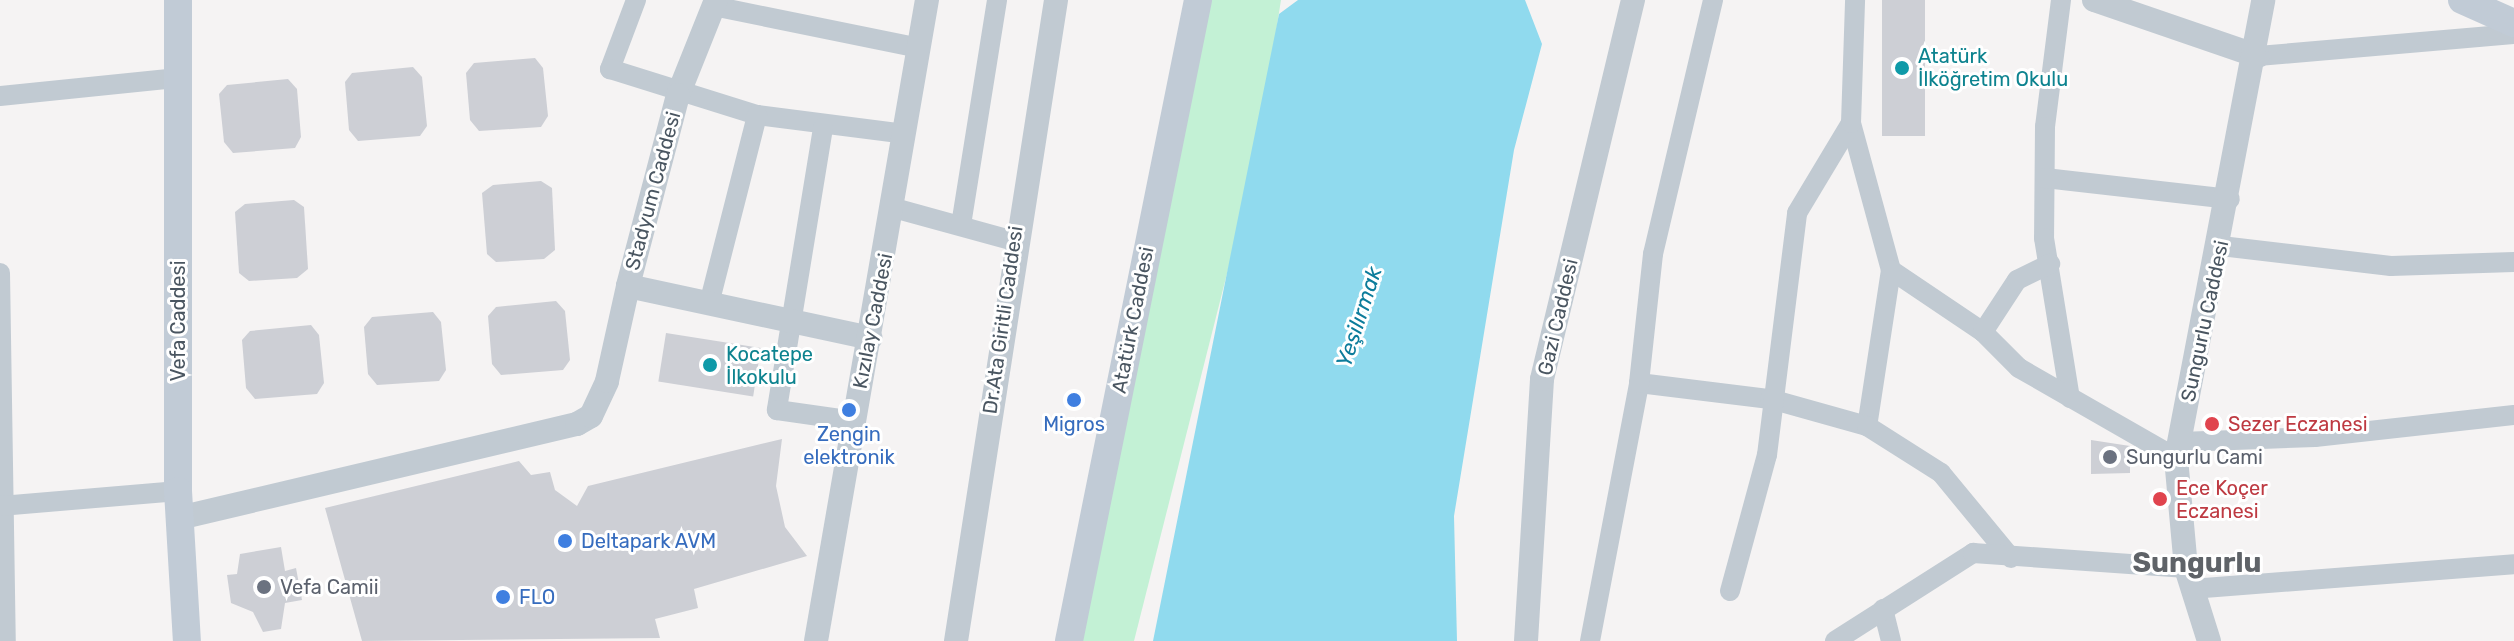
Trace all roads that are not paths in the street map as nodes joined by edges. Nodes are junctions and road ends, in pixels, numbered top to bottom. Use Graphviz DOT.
graph roads {
  1 [pos="178,0"];
  2 [pos="636,0"];
  3 [pos="927,0"];
  4 [pos="997,0"];
  5 [pos="1056,0"];
  6 [pos="1178,0"];
  7 [pos="1198,0"];
  8 [pos="1633,0"];
  9 [pos="1701,0"];
  10 [pos="1713,0"];
  11 [pos="1855,0"];
  12 [pos="2061,0"];
  13 [pos="2094,0"];
  14 [pos="2263,0"];
  15 [pos="2462,0"];
  16 [pos="714,3"];
  17 [pos="2514,23"];
  18 [pos="2514,34"];
  19 [pos="919,48"];
  20 [pos="2258,56"];
  21 [pos="178,78"];
  22 [pos="678,95"];
  23 [pos="0,96"];
  24 [pos="1688,100"];
  25 [pos="757,115"];
  26 [pos="1851,123"];
  27 [pos="823,128"];
  28 [pos="905,134"];
  29 [pos="2045,178"];
  30 [pos="2230,199"];
  31 [pos="894,208"];
  32 [pos="961,225"];
  33 [pos="1014,241"];
  34 [pos="2221,246"];
  35 [pos="2514,262"];
  36 [pos="2050,264"];
  37 [pos="1891,270"];
  38 [pos="0,273"];
  39 [pos="628,286"];
  40 [pos="709,304"];
  41 [pos="793,322"];
  42 [pos="1983,332"];
  43 [pos="870,338"];
  44 [pos="1639,383"];
  45 [pos="2070,398"];
  46 [pos="1770,399"];
  47 [pos="2514,415"];
  48 [pos="854,421"];
  49 [pos="1867,426"];
  50 [pos="2178,450"];
  51 [pos="178,505"];
  52 [pos="4,507"];
  53 [pos="2011,558"];
  54 [pos="2514,564"];
  55 [pos="2188,578"];
  56 [pos="1730,591"];
  57 [pos="3,604"];
  58 [pos="1883,609"];
  59 [pos="6,641"];
  60 [pos="187,641"];
  61 [pos="816,641"];
  62 [pos="956,641"];
  63 [pos="1051,641"];
  64 [pos="1069,641"];
  65 [pos="1526,641"];
  66 [pos="1590,641"];
  67 [pos="1835,641"];
  68 [pos="1891,641"];
  69 [pos="2209,641"];
  1 -- 21 [label="main road, Vefa Caddesi"];
  2 -- 22 [label="street"];
  3 -- 19 [label="street, Kızılay Caddesi"];
  4 -- 32 [label="street"];
  5 -- 33 [label="street, Dr.Ata Giritli Caddesi"];
  6 -- 63 [label="main road, Atatürk Caddesi"];
  7 -- 64 [label="main road, Atatürk Caddesi"];
  8 -- 65 [label="street, Gazi Caddesi"];
  9 -- 24 [label="street"];
  10 -- 24 [label="street"];
  11 -- 26 [label="street"];
  12 -- 29 [label="street"];
  13 -- 20 [label="street"];
  14 -- 20 [label="street, Sungurlu Caddesi"];
  15 -- 17 [label="main road"];
  16 -- 19 [label="street"];
  16 -- 22 [label="street, Stadyum Caddesi"];
  18 -- 20 [label="street"];
  19 -- 28 [label="street, Kızılay Caddesi"];
  20 -- 30 [label="street, Sungurlu Caddesi"];
  21 -- 23 [label="street"];
  21 -- 51 [label="main road, Vefa Caddesi"];
  22 -- 25 [label="street"];
  22 -- 39 [label="street, Stadyum Caddesi"];
  24 -- 44 [label="street"];
  25 -- 27 [label="street"];
  25 -- 40 [label="street"];
  26 -- 37 [label="street"];
  26 -- 46 [label="street"];
  27 -- 28 [label="street"];
  27 -- 41 [label="street"];
  28 -- 31 [label="street, Kızılay Caddesi"];
  29 -- 30 [label="street"];
  29 -- 36 [label="street"];
  30 -- 34 [label="street, Sungurlu Caddesi"];
  31 -- 32 [label="street"];
  31 -- 43 [label="street, Kızılay Caddesi"];
  32 -- 33 [label="street"];
  33 -- 62 [label="street, Dr.Ata Giritli Caddesi"];
  34 -- 35 [label="street"];
  34 -- 50 [label="street, Sungurlu Caddesi"];
  36 -- 42 [label="street"];
  36 -- 45 [label="street"];
  37 -- 42 [label="street"];
  37 -- 49 [label="street"];
  38 -- 52 [label="street"];
  39 -- 40 [label="street, Stadyum Caddesi"];
  39 -- 51 [label="street"];
  40 -- 41 [label="street, Stadyum Caddesi"];
  41 -- 43 [label="street, Stadyum Caddesi"];
  41 -- 48 [label="street"];
  42 -- 45 [label="street"];
  43 -- 48 [label="street, Kızılay Caddesi"];
  44 -- 46 [label="street"];
  44 -- 66 [label="street"];
  45 -- 50 [label="street"];
  46 -- 49 [label="street"];
  46 -- 56 [label="street"];
  47 -- 50 [label="street"];
  48 -- 61 [label="street, Kızılay Caddesi"];
  49 -- 53 [label="street"];
  50 -- 55 [label="street, Sungurlu Caddesi"];
  51 -- 52 [label="street"];
  51 -- 60 [label="main road, Vefa Caddesi"];
  52 -- 57 [label="street"];
  53 -- 55 [label="street"];
  53 -- 58 [label="street"];
  54 -- 55 [label="street"];
  55 -- 69 [label="street, Sungurlu Caddesi"];
  57 -- 59 [label="street"];
  58 -- 67 [label="street"];
  58 -- 68 [label="street"];
}
